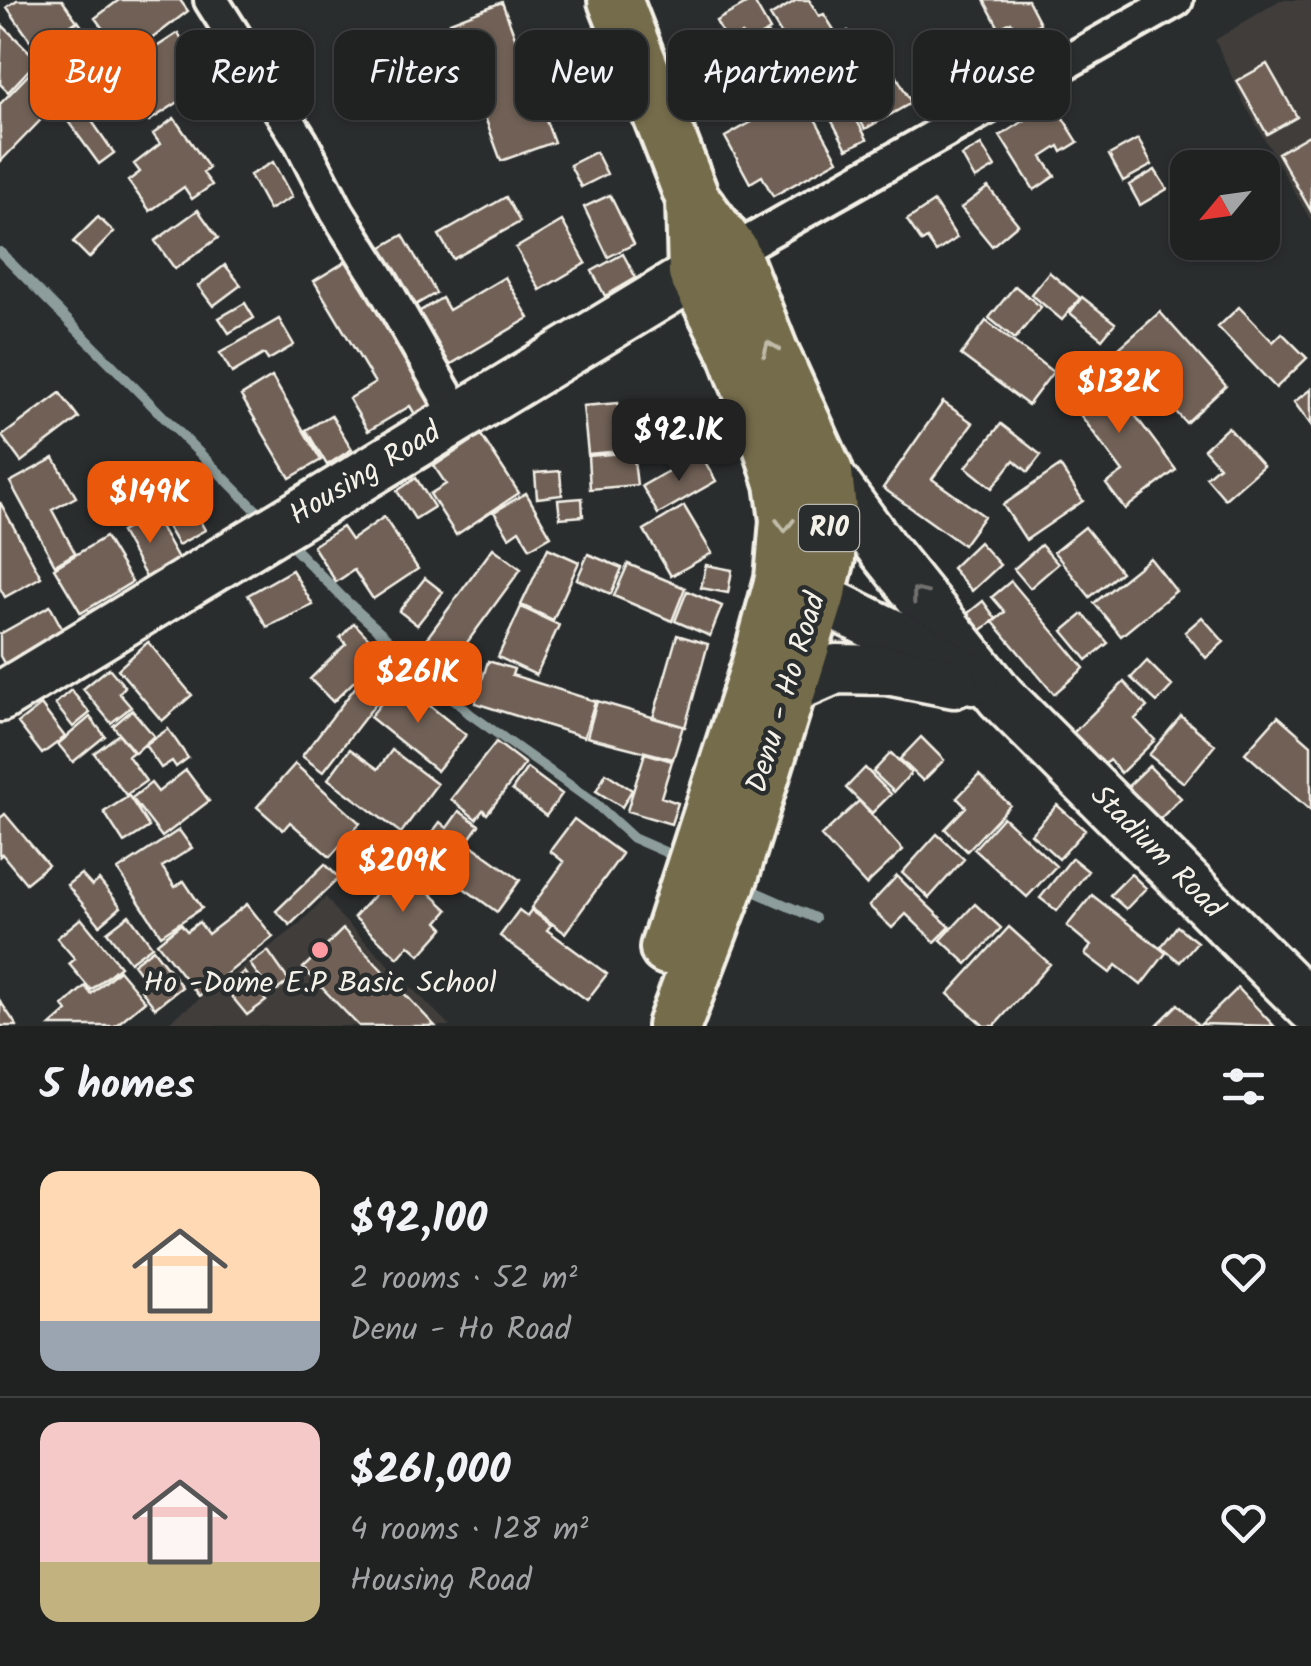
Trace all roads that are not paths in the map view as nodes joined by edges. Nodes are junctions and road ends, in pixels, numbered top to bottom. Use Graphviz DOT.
graph roads {
  1 [pos="211,0"];
  2 [pos="615,0"];
  3 [pos="1176,0"];
  4 [pos="714,262"];
  5 [pos="459,418"];
  6 [pos="826,472"];
  7 [pos="800,588"];
  8 [pos="788,690"];
  9 [pos="0,697"];
  10 [pos="1002,698"];
  11 [pos="712,872"];
  12 [pos="1311,1007"];
  13 [pos="641,1026"];
  14 [pos="674,1026"];
  1 -- 5 [label="street"];
  2 -- 4 [label="main road, Denu - Ho Road / R10"];
  3 -- 4 [label="street"];
  4 -- 5 [label="main road, Housing Road"];
  6 -- 4 [label="main road, Denu - Ho Road / R10, one-way"];
  4 -- 7 [label="main road, Denu - Ho Road / R10, one-way"];
  5 -- 9 [label="main road, Housing Road"];
  6 -- 7 [label="main road, Denu - Ho Road / R10"];
  10 -- 6 [label="main road, Stadium Road, one-way"];
  7 -- 8 [label="main road, Denu - Ho Road / R10"];
  7 -- 10 [label="main road, Stadium Road"];
  7 -- 11 [label="main road, Denu - Ho Road / R10"];
  8 -- 10 [label="main road, Stadium Road"];
  8 -- 11 [label="main road, Denu - Ho Road / R10"];
  10 -- 12 [label="main road, Stadium Road"];
  11 -- 13 [label="main road, Denu - Ho Road / R10"];
  11 -- 14 [label="main road, Denu - Ho Road / R10"];
}
